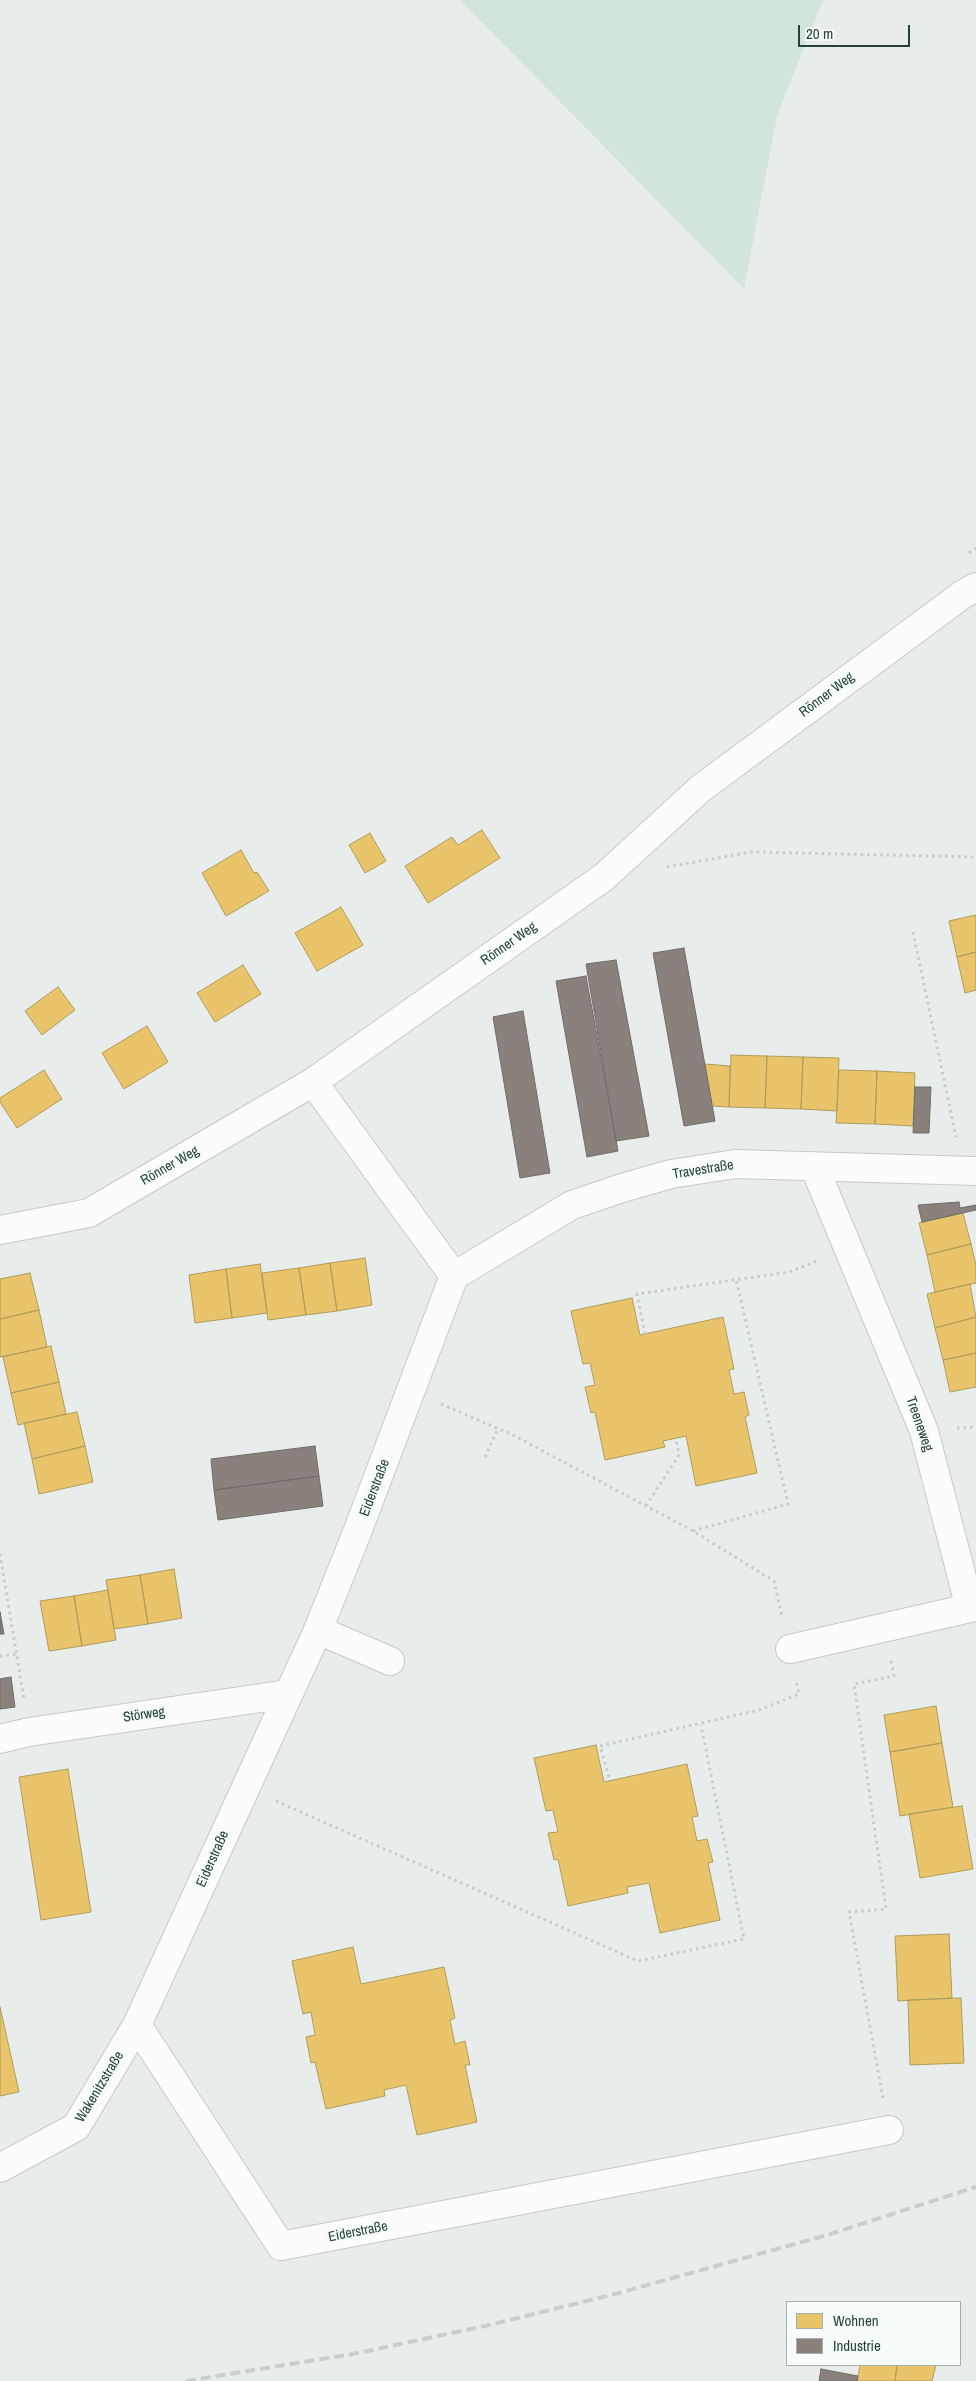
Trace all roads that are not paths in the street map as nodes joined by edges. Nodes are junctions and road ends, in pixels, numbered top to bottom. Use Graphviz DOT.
graph roads {
  1 [pos="976,587"];
  2 [pos="313,1082"];
  3 [pos="814,1166"];
  4 [pos="970,1171"];
  5 [pos="0,1230"];
  6 [pos="454,1276"];
  7 [pos="318,1630"];
  8 [pos="790,1649"];
  9 [pos="390,1661"];
  10 [pos="288,1694"];
  11 [pos="0,1739"];
  12 [pos="137,2025"];
  13 [pos="889,2130"];
  14 [pos="0,2168"];
  1 -- 2 [label="street, Rönner Weg"];
  2 -- 5 [label="street, Rönner Weg"];
  2 -- 6 [label="street"];
  3 -- 4 [label="street, Travestraße"];
  3 -- 6 [label="street, Travestraße"];
  3 -- 8 [label="street, Treeneweg"];
  6 -- 7 [label="street, Eiderstraße"];
  7 -- 9 [label="street"];
  7 -- 10 [label="street, Eiderstraße"];
  10 -- 11 [label="street, Störweg"];
  10 -- 12 [label="street, Eiderstraße"];
  12 -- 13 [label="street, Eiderstraße"];
  12 -- 14 [label="street, Wakenitzstraße"];
}
